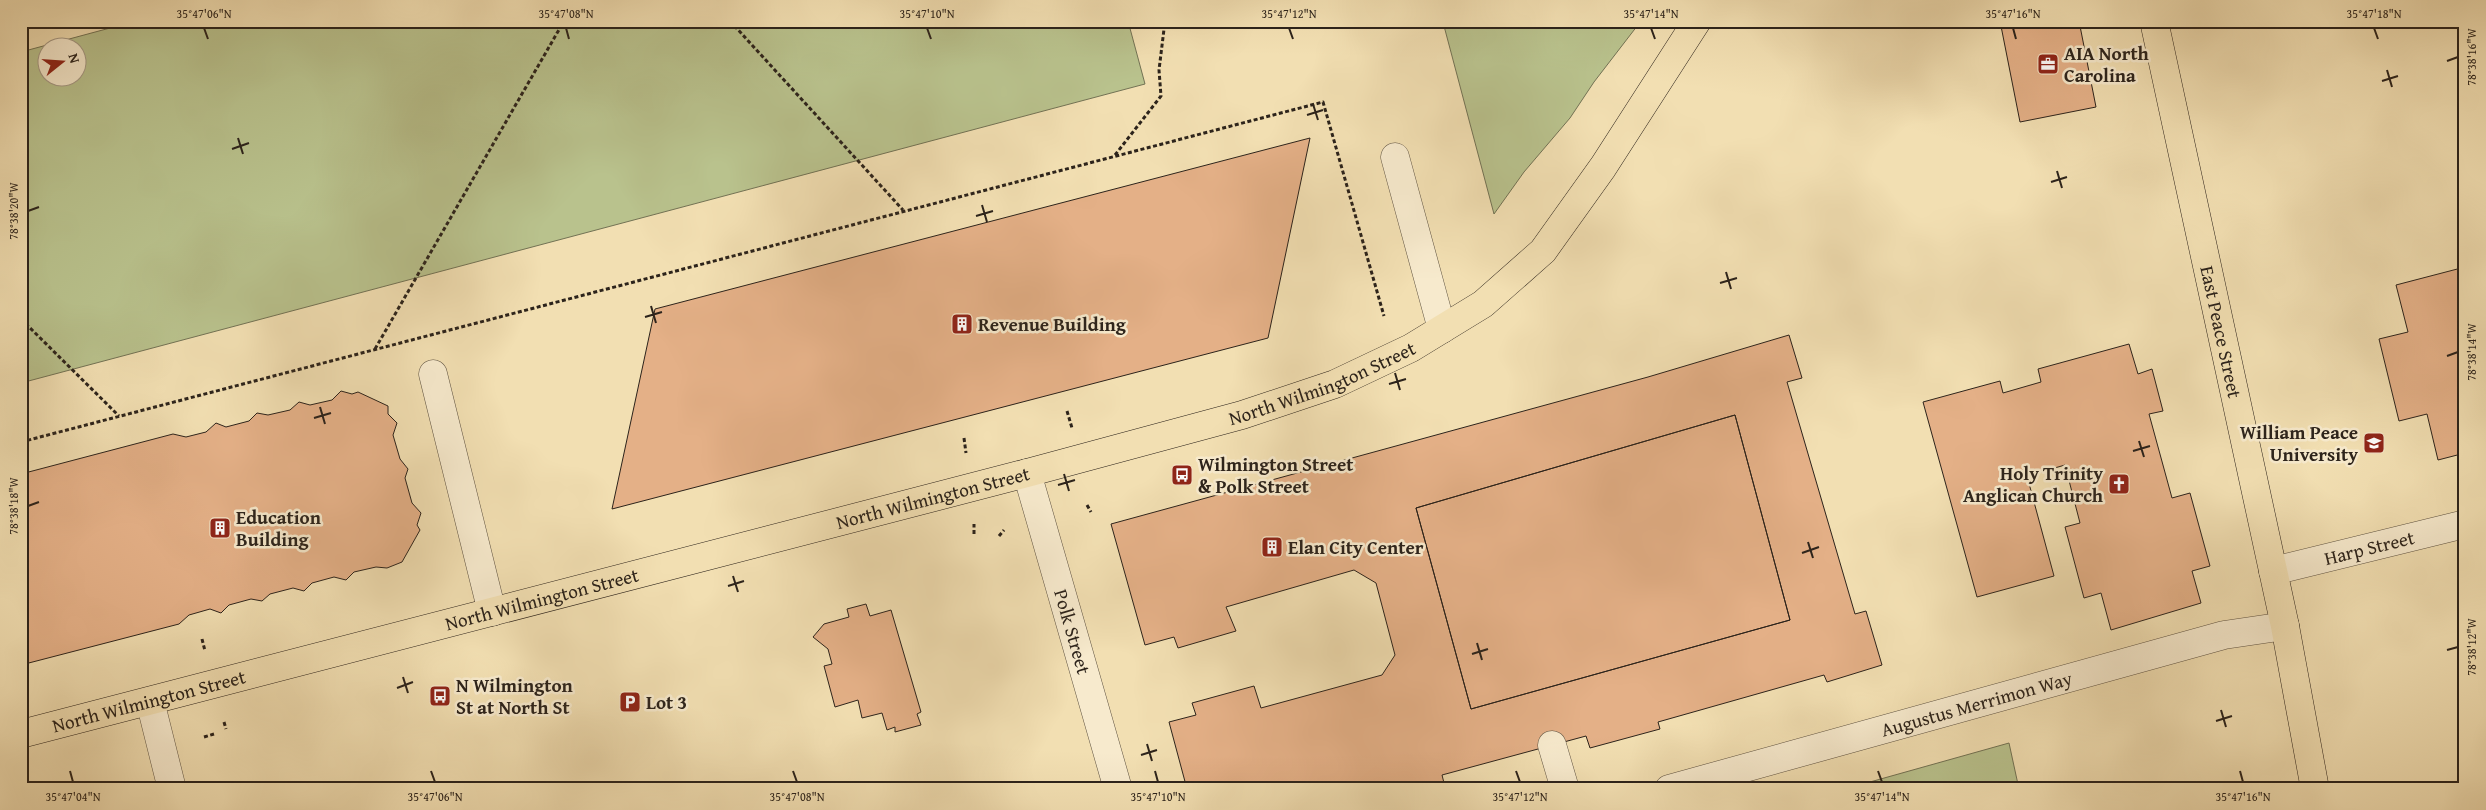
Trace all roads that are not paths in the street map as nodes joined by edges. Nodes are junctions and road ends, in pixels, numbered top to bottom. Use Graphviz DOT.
graph roads {
  1 [pos="1697,21"];
  2 [pos="2154,21"];
  3 [pos="1395,157"];
  4 [pos="1442,329"];
  5 [pos="433,374"];
  6 [pos="1027,474"];
  7 [pos="2465,524"];
  8 [pos="2273,571"];
  9 [pos="492,612"];
  10 [pos="2285,626"];
  11 [pos="150,701"];
  12 [pos="21,734"];
  13 [pos="1552,745"];
  14 [pos="172,789"];
  15 [pos="1118,789"];
  16 [pos="1565,789"];
  17 [pos="1669,789"];
  18 [pos="2315,789"];
  1 -- 4 [label="main road, North Wilmington Street"];
  2 -- 8 [label="main road, East Peace Street"];
  3 -- 4 [label="street"];
  4 -- 6 [label="main road, North Wilmington Street"];
  5 -- 9 [label="street"];
  6 -- 9 [label="main road, North Wilmington Street"];
  6 -- 15 [label="street, Polk Street"];
  7 -- 8 [label="street, Harp Street"];
  8 -- 10 [label="main road, East Peace Street"];
  9 -- 11 [label="main road, North Wilmington Street"];
  10 -- 17 [label="street, Augustus Merrimon Way"];
  10 -- 18 [label="main road, East Peace Street"];
  11 -- 12 [label="main road, North Wilmington Street"];
  11 -- 14 [label="street"];
  13 -- 16 [label="street"];
}
